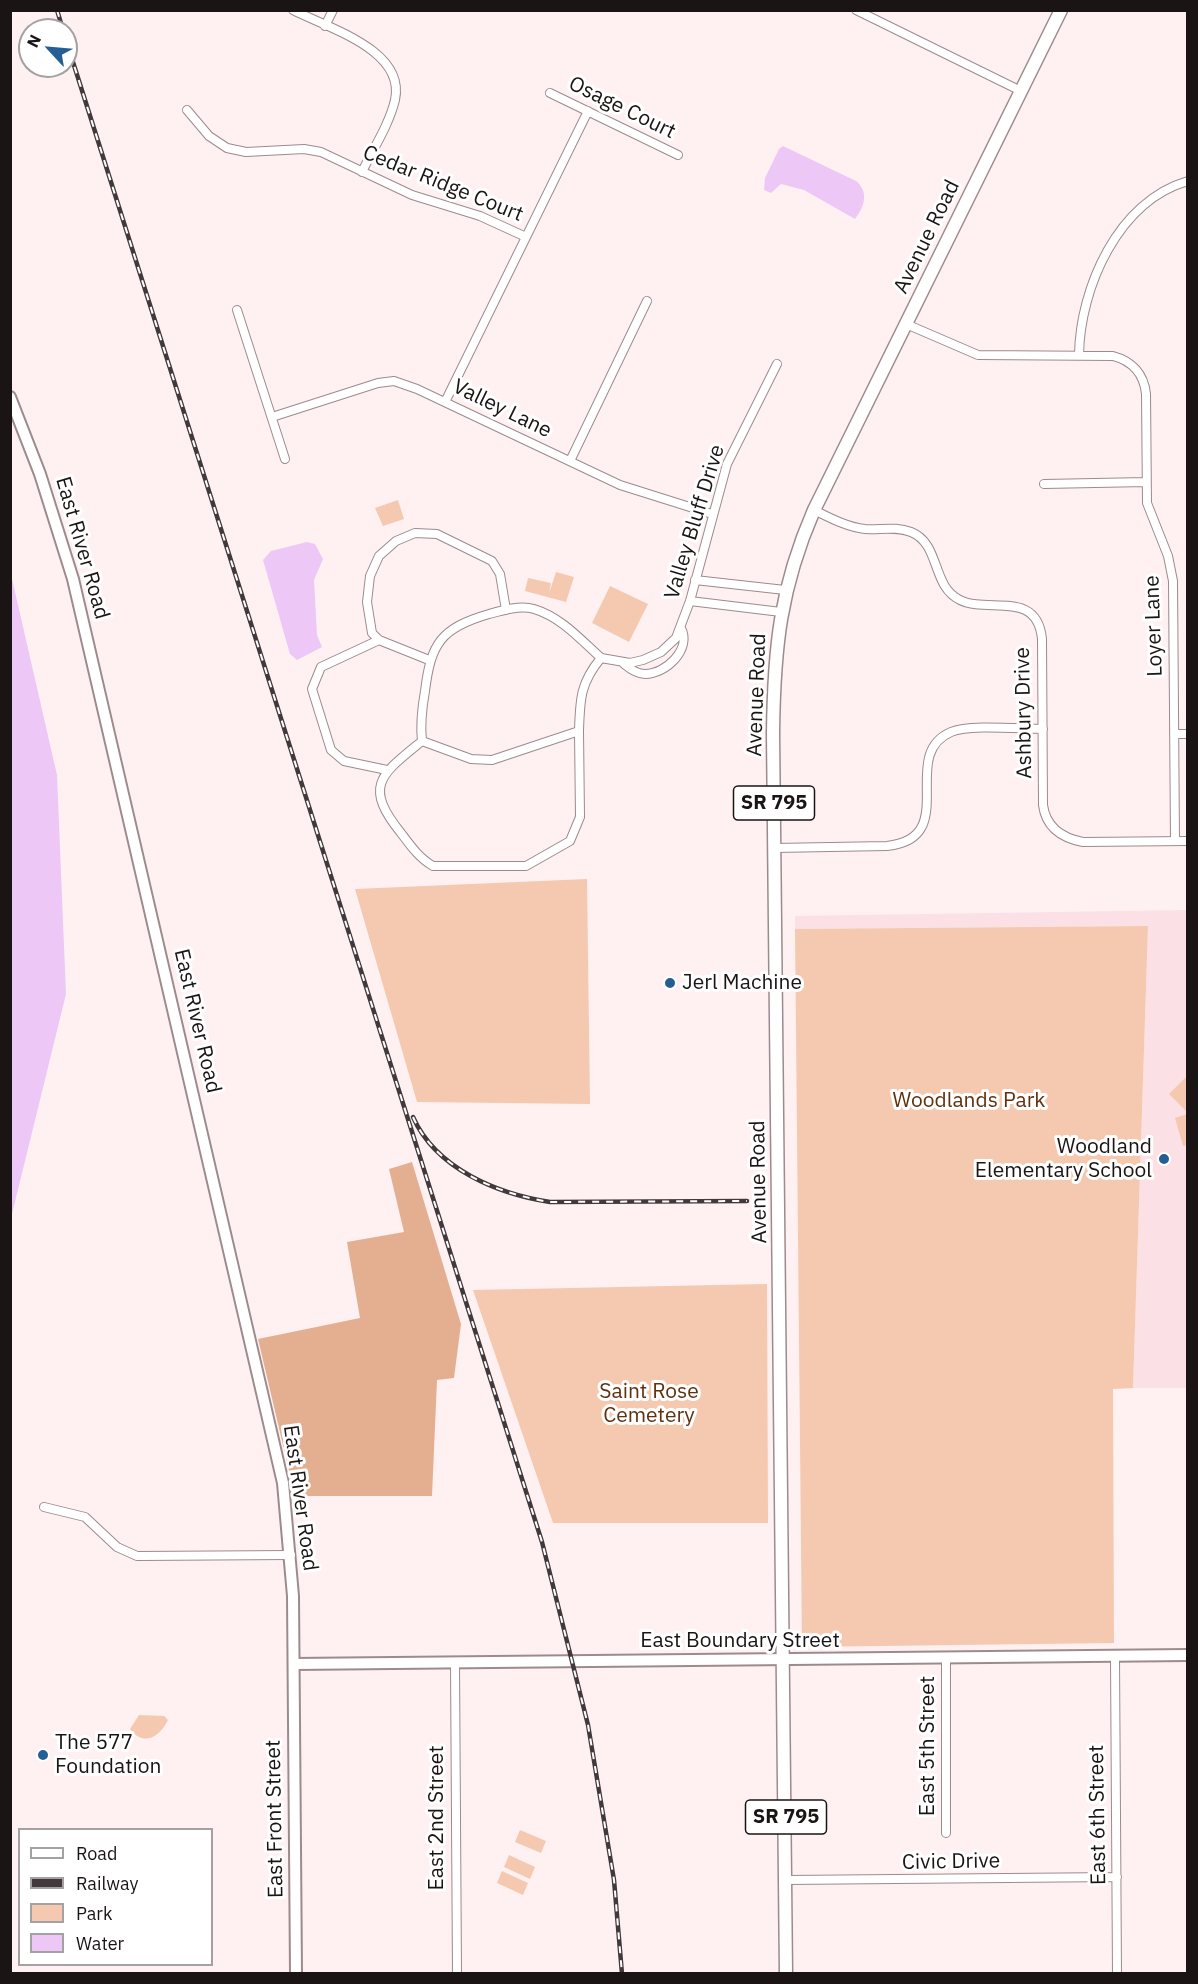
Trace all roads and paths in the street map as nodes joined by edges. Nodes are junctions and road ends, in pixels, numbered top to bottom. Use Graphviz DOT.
graph roads {
  1 [pos="292,10"];
  2 [pos="333,10"];
  3 [pos="856,10"];
  4 [pos="1061,10"];
  5 [pos="325,26"];
  6 [pos="1021,91"];
  7 [pos="550,93"];
  8 [pos="187,110"];
  9 [pos="588,111"];
  10 [pos="678,156"];
  11 [pos="362,172"];
  12 [pos="1188,181"];
  13 [pos="526,237"];
  14 [pos="647,301"];
  15 [pos="237,310"];
  16 [pos="906,324"];
  17 [pos="1079,356"];
  18 [pos="777,364"];
  19 [pos="10,397"];
  20 [pos="445,402"];
  21 [pos="272,417"];
  22 [pos="285,459"];
  23 [pos="570,461"];
  24 [pos="1146,482"];
  25 [pos="1044,484"];
  26 [pos="814,510"];
  27 [pos="712,514"];
  28 [pos="695,580"];
  29 [pos="785,590"];
  30 [pos="690,601"];
  31 [pos="506,610"];
  32 [pos="781,612"];
  33 [pos="681,628"];
  34 [pos="379,640"];
  35 [pos="601,658"];
  36 [pos="429,660"];
  37 [pos="623,663"];
  38 [pos="1043,729"];
  39 [pos="579,731"];
  40 [pos="1174,734"];
  41 [pos="1188,734"];
  42 [pos="422,741"];
  43 [pos="387,770"];
  44 [pos="1175,841"];
  45 [pos="1188,841"];
  46 [pos="774,848"];
  47 [pos="44,1507"];
  48 [pos="291,1555"];
  49 [pos="1188,1655"];
  50 [pos="1114,1657"];
  51 [pos="946,1659"];
  52 [pos="784,1660"];
  53 [pos="455,1663"];
  54 [pos="294,1665"];
  55 [pos="946,1833"];
  56 [pos="1117,1877"];
  57 [pos="786,1880"];
  58 [pos="296,1974"];
  59 [pos="457,1974"];
  60 [pos="786,1974"];
  61 [pos="1118,1974"];
  1 -- 5 [label="street"];
  2 -- 5 [label="street"];
  3 -- 6 [label="street"];
  4 -- 6 [label="main road, Avenue Road / SR 795"];
  5 -- 11 [label="street"];
  6 -- 16 [label="main road, Avenue Road / SR 795"];
  7 -- 9 [label="street, Osage Court"];
  8 -- 11 [label="street, Cedar Ridge Court"];
  9 -- 10 [label="street, Osage Court"];
  9 -- 13 [label="street"];
  11 -- 13 [label="street, Cedar Ridge Court"];
  12 -- 17 [label="street"];
  13 -- 20 [label="street"];
  14 -- 23 [label="street"];
  15 -- 21 [label="street"];
  16 -- 17 [label="street, Loyer Lane"];
  16 -- 26 [label="main road, Avenue Road / SR 795"];
  17 -- 24 [label="street, Loyer Lane"];
  18 -- 27 [label="street, Valley Bluff Drive"];
  19 -- 48 [label="main road, East River Road"];
  20 -- 21 [label="street, Valley Lane"];
  20 -- 23 [label="street, Valley Lane"];
  21 -- 22 [label="street"];
  23 -- 27 [label="street, Valley Lane"];
  24 -- 25 [label="street"];
  24 -- 40 [label="street, Loyer Lane"];
  26 -- 29 [label="main road, Avenue Road / SR 795"];
  26 -- 38 [label="street, Ashbury Drive"];
  27 -- 28 [label="street, Valley Bluff Drive"];
  28 -- 29 [label="street"];
  28 -- 30 [label="street, Valley Bluff Drive"];
  29 -- 32 [label="main road, Avenue Road / SR 795"];
  30 -- 32 [label="street"];
  30 -- 33 [label="street, Valley Bluff Drive"];
  31 -- 34 [label="street"];
  31 -- 35 [label="street, Valley Bluff Drive"];
  31 -- 36 [label="street, Valley Bluff Drive"];
  32 -- 46 [label="main road, Avenue Road / SR 795"];
  33 -- 37 [label="street, Valley Bluff Drive"];
  33 -- 37 [label="street, Valley Bluff Drive"];
  34 -- 36 [label="street"];
  34 -- 43 [label="street"];
  35 -- 37 [label="street, Valley Bluff Drive"];
  35 -- 39 [label="street"];
  36 -- 42 [label="street, Valley Bluff Drive"];
  38 -- 44 [label="street, Ashbury Drive"];
  38 -- 46 [label="street"];
  39 -- 42 [label="street"];
  39 -- 43 [label="street"];
  40 -- 41 [label="street"];
  40 -- 44 [label="street, Loyer Lane"];
  42 -- 43 [label="street"];
  44 -- 45 [label="street, Ashbury Drive"];
  46 -- 52 [label="main road, Avenue Road / SR 795"];
  47 -- 48 [label="street"];
  48 -- 54 [label="main road, East River Road"];
  49 -- 50 [label="main road, East Boundary Street"];
  50 -- 51 [label="main road, East Boundary Street"];
  50 -- 56 [label="street, East 6th Street"];
  51 -- 52 [label="main road, East Boundary Street"];
  51 -- 55 [label="street, East 5th Street"];
  52 -- 53 [label="main road, East Boundary Street"];
  52 -- 57 [label="main road, SR 795"];
  53 -- 54 [label="main road, East Boundary Street"];
  53 -- 59 [label="street, East 2nd Street"];
  54 -- 58 [label="main road, East Front Street"];
  56 -- 57 [label="street, Civic Drive"];
  56 -- 61 [label="street, East 6th Street"];
  57 -- 60 [label="main road, SR 795"];
}
